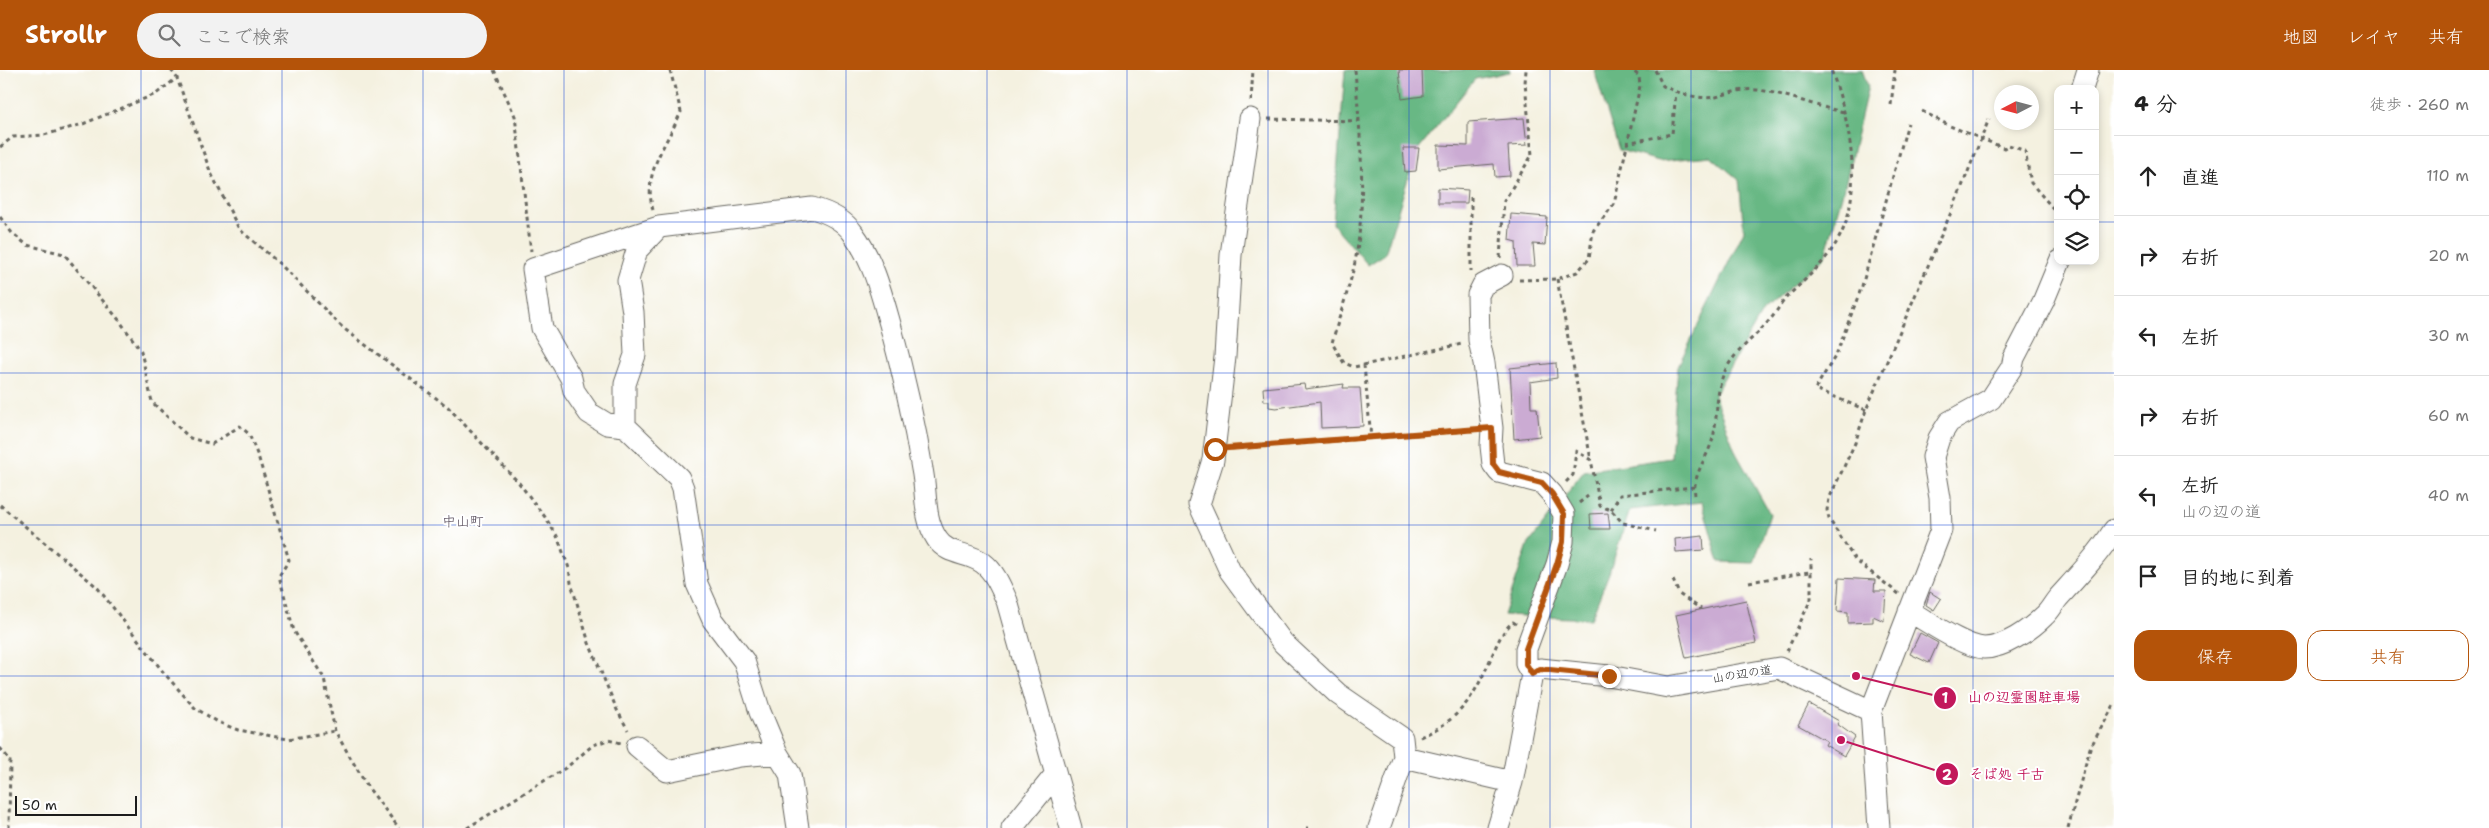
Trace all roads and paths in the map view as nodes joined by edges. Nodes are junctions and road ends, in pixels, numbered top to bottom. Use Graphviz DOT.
graph roads {
  1 [pos="172,70"];
  2 [pos="494,70"];
  3 [pos="670,70"];
  4 [pos="1253,70"];
  5 [pos="1355,70"];
  6 [pos="1526,70"];
  7 [pos="1632,70"];
  8 [pos="1655,70"];
  9 [pos="1831,70"];
  10 [pos="1895,70"];
  11 [pos="2088,70"];
  12 [pos="177,78"];
  13 [pos="2083,85"];
  14 [pos="1676,92"];
  15 [pos="1891,105"];
  16 [pos="1922,111"];
  17 [pos="1845,112"];
  18 [pos="1250,118"];
  19 [pos="1989,119"];
  20 [pos="1358,121"];
  21 [pos="1908,123"];
  22 [pos="1982,139"];
  23 [pos="1626,143"];
  24 [pos="0,147"];
  25 [pos="1470,197"];
  26 [pos="2054,209"];
  27 [pos="0,216"];
  28 [pos="659,227"];
  29 [pos="2058,265"];
  30 [pos="533,270"];
  31 [pos="1502,275"];
  32 [pos="1557,279"];
  33 [pos="1478,295"];
  34 [pos="1479,340"];
  35 [pos="1364,365"];
  36 [pos="1866,410"];
  37 [pos="625,426"];
  38 [pos="1492,428"];
  39 [pos="1371,438"];
  40 [pos="1215,449"];
  41 [pos="1591,460"];
  42 [pos="1694,487"];
  43 [pos="1552,494"];
  44 [pos="1695,495"];
  45 [pos="0,505"];
  46 [pos="1611,510"];
  47 [pos="2114,530"];
  48 [pos="1656,531"];
  49 [pos="1811,559"];
  50 [pos="1809,572"];
  51 [pos="1673,580"];
  52 [pos="1749,582"];
  53 [pos="1701,610"];
  54 [pos="1909,611"];
  55 [pos="1533,630"];
  56 [pos="1779,668"];
  57 [pos="1532,674"];
  58 [pos="2114,704"];
  59 [pos="1871,711"];
  60 [pos="335,731"];
  61 [pos="1419,737"];
  62 [pos="637,746"];
  63 [pos="0,748"];
  64 [pos="777,753"];
  65 [pos="1404,757"];
  66 [pos="1055,775"];
  67 [pos="1512,782"];
  68 [pos="8,828"];
  69 [pos="398,828"];
  70 [pos="467,828"];
  71 [pos="798,828"];
  72 [pos="1012,828"];
  73 [pos="1071,828"];
  74 [pos="1379,828"];
  75 [pos="1498,828"];
  76 [pos="1879,828"];
  77 [pos="2068,828"];
  1 -- 12 [label="path"];
  2 -- 30 [label="path"];
  3 -- 28 [label="path"];
  4 -- 18 [label="path"];
  5 -- 20 [label="path"];
  6 -- 31 [label="path"];
  7 -- 23 [label="path"];
  8 -- 14 [label="path"];
  9 -- 17 [label="path"];
  10 -- 15 [label="path"];
  11 -- 13 [label="street"];
  12 -- 24 [label="path"];
  12 -- 62 [label="path"];
  14 -- 17 [label="path"];
  14 -- 23 [label="path"];
  16 -- 22 [label="path"];
  17 -- 42 [label="path"];
  18 -- 20 [label="path"];
  18 -- 40 [label="street"];
  19 -- 22 [label="path"];
  20 -- 35 [label="path"];
  21 -- 36 [label="path"];
  22 -- 26 [label="path"];
  22 -- 36 [label="path"];
  23 -- 32 [label="path"];
  25 -- 33 [label="path"];
  27 -- 60 [label="path"];
  28 -- 30 [label="street"];
  28 -- 37 [label="street"];
  28 -- 66 [label="street"];
  29 -- 54 [label="street"];
  30 -- 37 [label="street"];
  31 -- 32 [label="path"];
  31 -- 33 [label="street"];
  32 -- 41 [label="path"];
  33 -- 34 [label="street"];
  34 -- 35 [label="path"];
  34 -- 38 [label="street"];
  35 -- 39 [label="path"];
  36 -- 54 [label="path"];
  37 -- 64 [label="street"];
  38 -- 39 [label="path"];
  38 -- 43 [label="street"];
  39 -- 40 [label="path"];
  40 -- 65 [label="street"];
  41 -- 43 [label="path"];
  41 -- 46 [label="path"];
  42 -- 44 [label="path"];
  42 -- 46 [label="path"];
  43 -- 55 [label="street"];
  45 -- 60 [label="path"];
  46 -- 48 [label="path"];
  47 -- 54 [label="street"];
  49 -- 50 [label="path"];
  50 -- 52 [label="path"];
  50 -- 56 [label="path"];
  51 -- 53 [label="path"];
  54 -- 59 [label="street"];
  55 -- 57 [label="street"];
  55 -- 61 [label="path"];
  56 -- 57 [label="street, 山の辺の道"];
  56 -- 59 [label="street, 山の辺の道"];
  57 -- 67 [label="street"];
  58 -- 77 [label="path"];
  59 -- 76 [label="street"];
  60 -- 69 [label="path"];
  62 -- 64 [label="street"];
  62 -- 70 [label="path"];
  63 -- 68 [label="path"];
  64 -- 71 [label="street"];
  65 -- 67 [label="street"];
  65 -- 74 [label="street"];
  66 -- 72 [label="street"];
  66 -- 73 [label="street"];
  67 -- 75 [label="street"];
}
